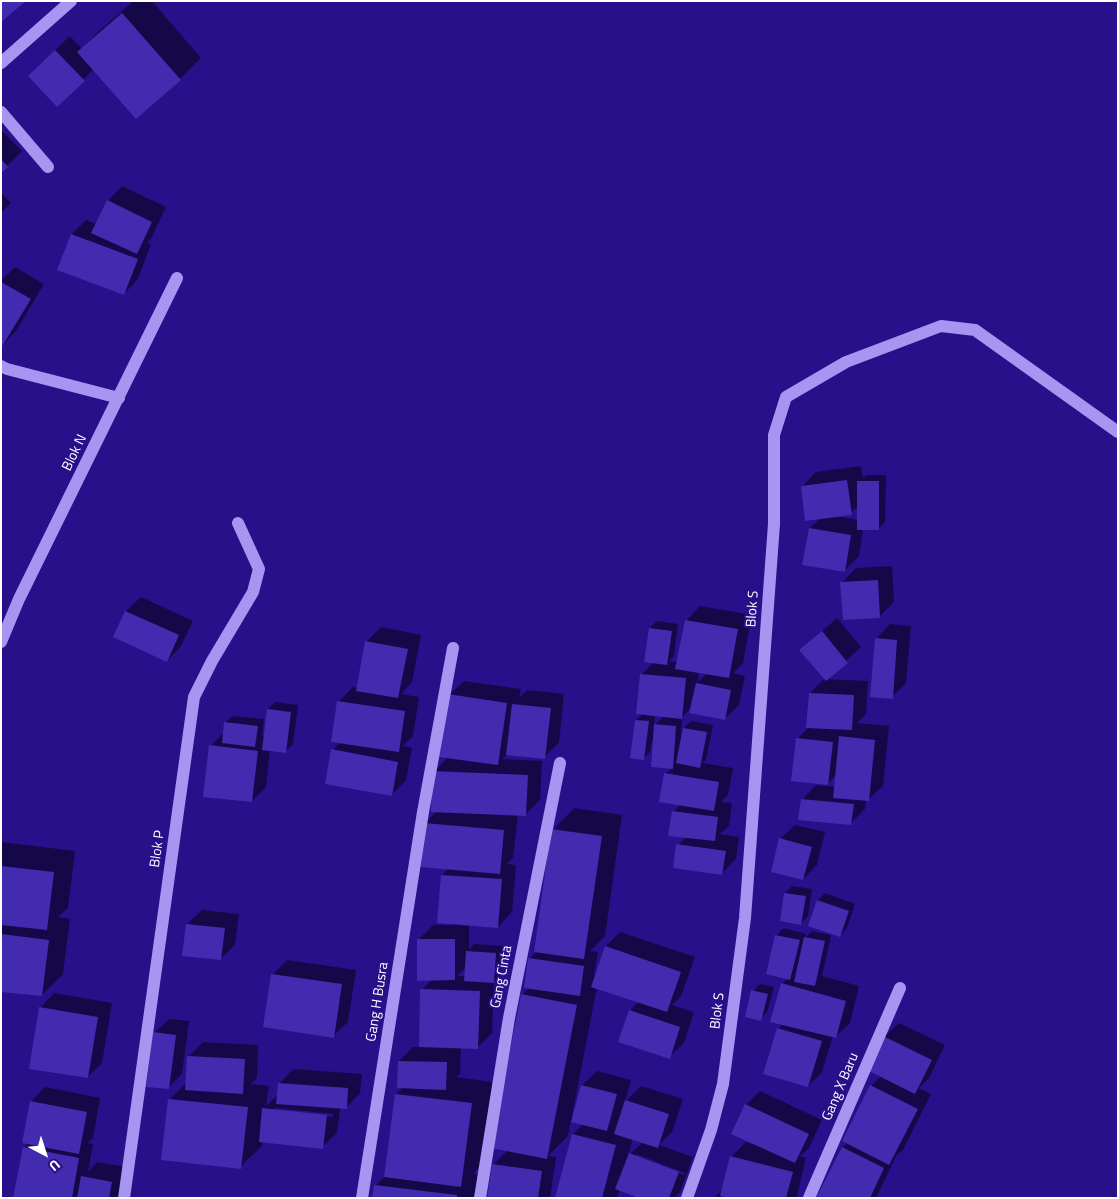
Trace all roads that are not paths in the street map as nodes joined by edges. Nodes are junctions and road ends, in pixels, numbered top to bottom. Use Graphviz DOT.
graph roads {
  1 [pos="71,1"];
  2 [pos="1,63"];
  3 [pos="1,112"];
  4 [pos="48,167"];
  5 [pos="177,278"];
  6 [pos="1,366"];
  7 [pos="119,398"];
  8 [pos="1118,432"];
  9 [pos="238,523"];
  10 [pos="1,642"];
  11 [pos="453,648"];
  12 [pos="560,763"];
  13 [pos="900,988"];
  14 [pos="124,1198"];
  15 [pos="362,1198"];
  16 [pos="480,1198"];
  17 [pos="687,1198"];
  18 [pos="809,1198"];
  1 -- 2 [label="street"];
  3 -- 4 [label="street"];
  5 -- 7 [label="street, Blok N"];
  6 -- 7 [label="street"];
  7 -- 10 [label="street, Blok N"];
  8 -- 17 [label="street, Blok S"];
  9 -- 14 [label="street, Blok P"];
  11 -- 15 [label="street, Gang H Busra"];
  12 -- 16 [label="street, Gang Cinta"];
  13 -- 18 [label="street, Gang X Baru"];
}
